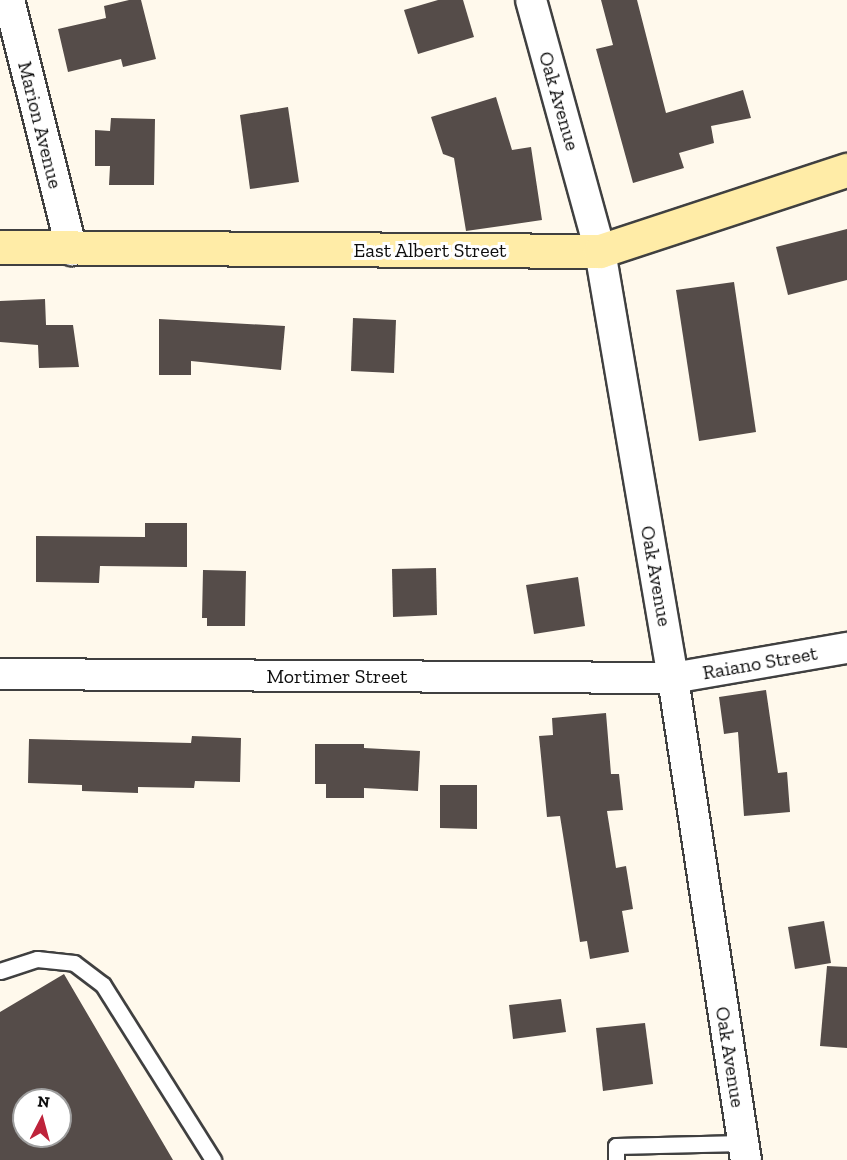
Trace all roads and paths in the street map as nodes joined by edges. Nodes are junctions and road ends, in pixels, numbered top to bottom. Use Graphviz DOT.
graph roads {
  1 [pos="9,0"];
  2 [pos="531,0"];
  3 [pos="847,170"];
  4 [pos="0,247"];
  5 [pos="72,250"];
  6 [pos="600,251"];
  7 [pos="847,648"];
  8 [pos="0,674"];
  9 [pos="673,678"];
  10 [pos="0,971"];
  11 [pos="745,1151"];
  12 [pos="213,1160"];
  13 [pos="616,1160"];
  1 -- 5 [label="street, Marion Avenue"];
  2 -- 6 [label="street, Oak Avenue"];
  3 -- 6 [label="main road, East Albert Street"];
  4 -- 5 [label="main road, East Albert Street"];
  5 -- 6 [label="main road, East Albert Street"];
  6 -- 9 [label="street, Oak Avenue"];
  7 -- 9 [label="street, Raiano Street"];
  8 -- 9 [label="street, Mortimer Street"];
  9 -- 11 [label="street, Oak Avenue"];
  10 -- 12 [label="lane"];
  11 -- 13 [label="lane"];
}
